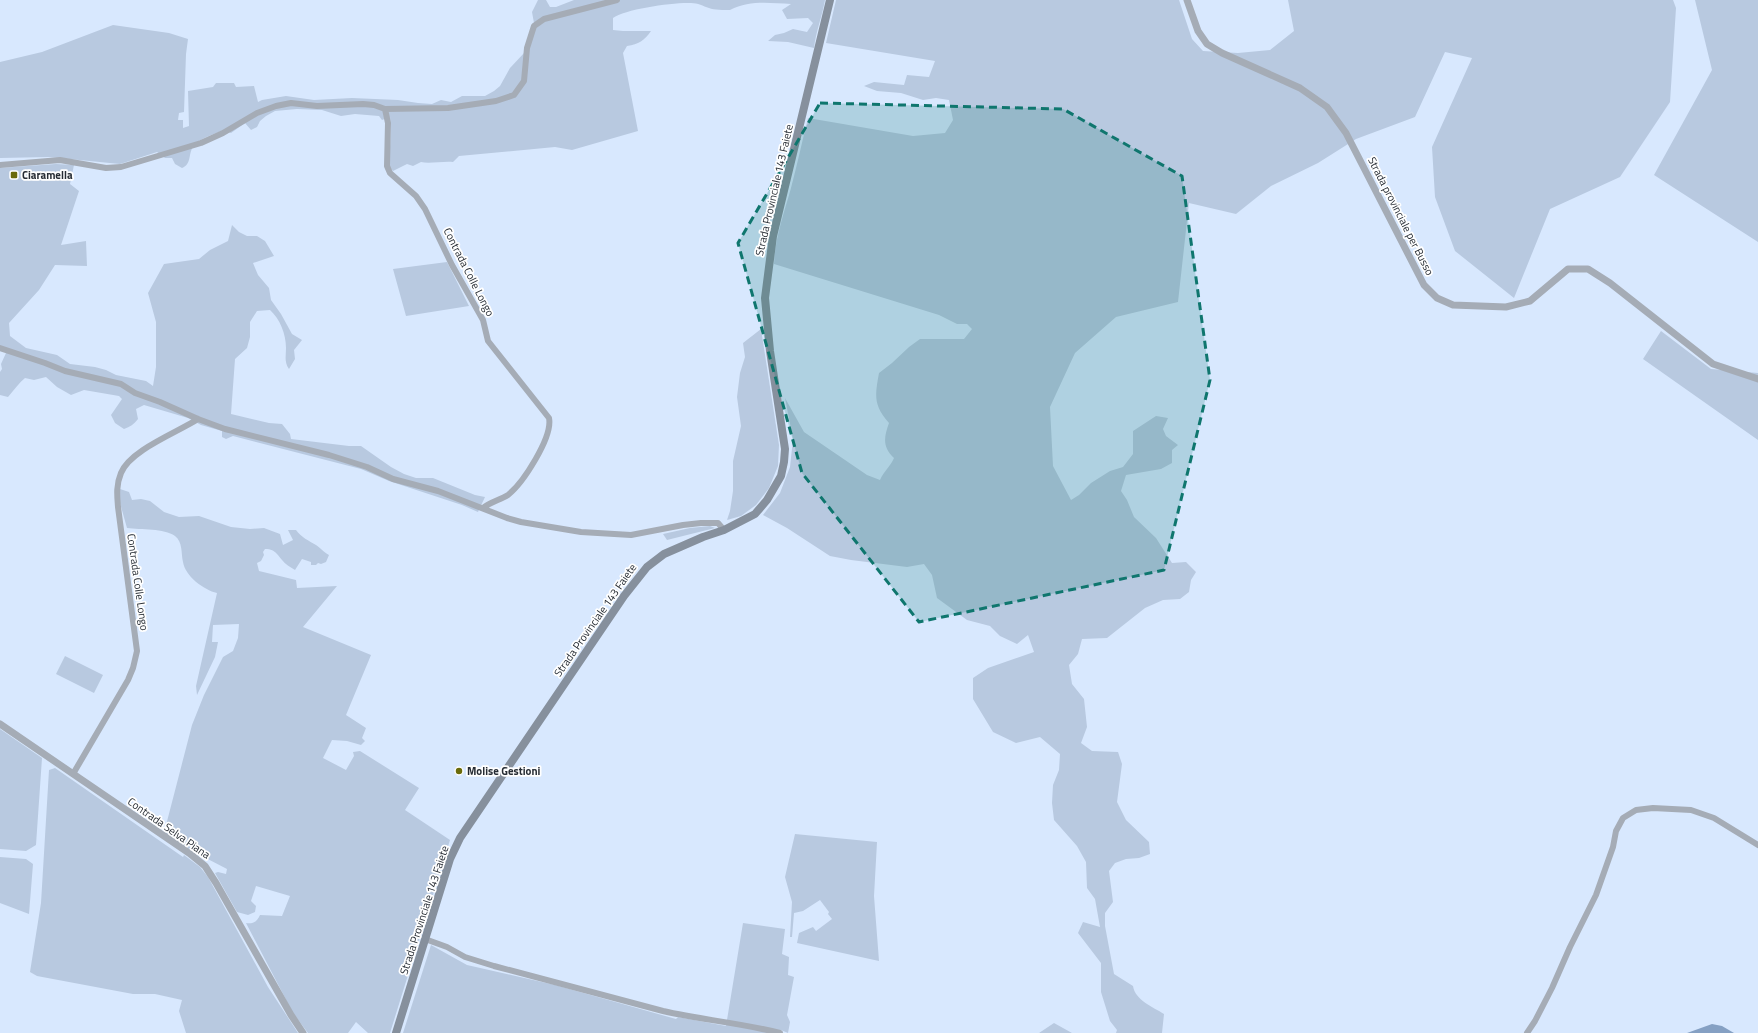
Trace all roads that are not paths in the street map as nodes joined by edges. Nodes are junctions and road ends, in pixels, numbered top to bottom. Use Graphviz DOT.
graph roads {
  1 [pos="617,0"];
  2 [pos="830,0"];
  3 [pos="1187,0"];
  4 [pos="385,109"];
  5 [pos="0,165"];
  6 [pos="0,348"];
  7 [pos="1758,379"];
  8 [pos="198,419"];
  9 [pos="483,508"];
  10 [pos="724,530"];
  11 [pos="0,724"];
  12 [pos="73,774"];
  13 [pos="1758,845"];
  14 [pos="425,939"];
  15 [pos="303,1033"];
  16 [pos="396,1033"];
  17 [pos="780,1033"];
  18 [pos="1527,1033"];
  1 -- 4 [label="street"];
  2 -- 10 [label="main road, Strada Provinciale 143 Faiete"];
  3 -- 7 [label="street, Strada provinciale per Busso"];
  4 -- 5 [label="street"];
  4 -- 9 [label="street, Contrada Colle Longo"];
  6 -- 8 [label="street"];
  8 -- 9 [label="street"];
  8 -- 12 [label="street, Contrada Colle Longo"];
  9 -- 10 [label="street"];
  10 -- 14 [label="main road, Strada Provinciale 143 Faiete"];
  11 -- 12 [label="street, Contrada Selva Piana"];
  12 -- 15 [label="street, Contrada Selva Piana"];
  13 -- 18 [label="street"];
  14 -- 16 [label="main road, Strada Provinciale 143 Faiete"];
  14 -- 17 [label="street"];
}
